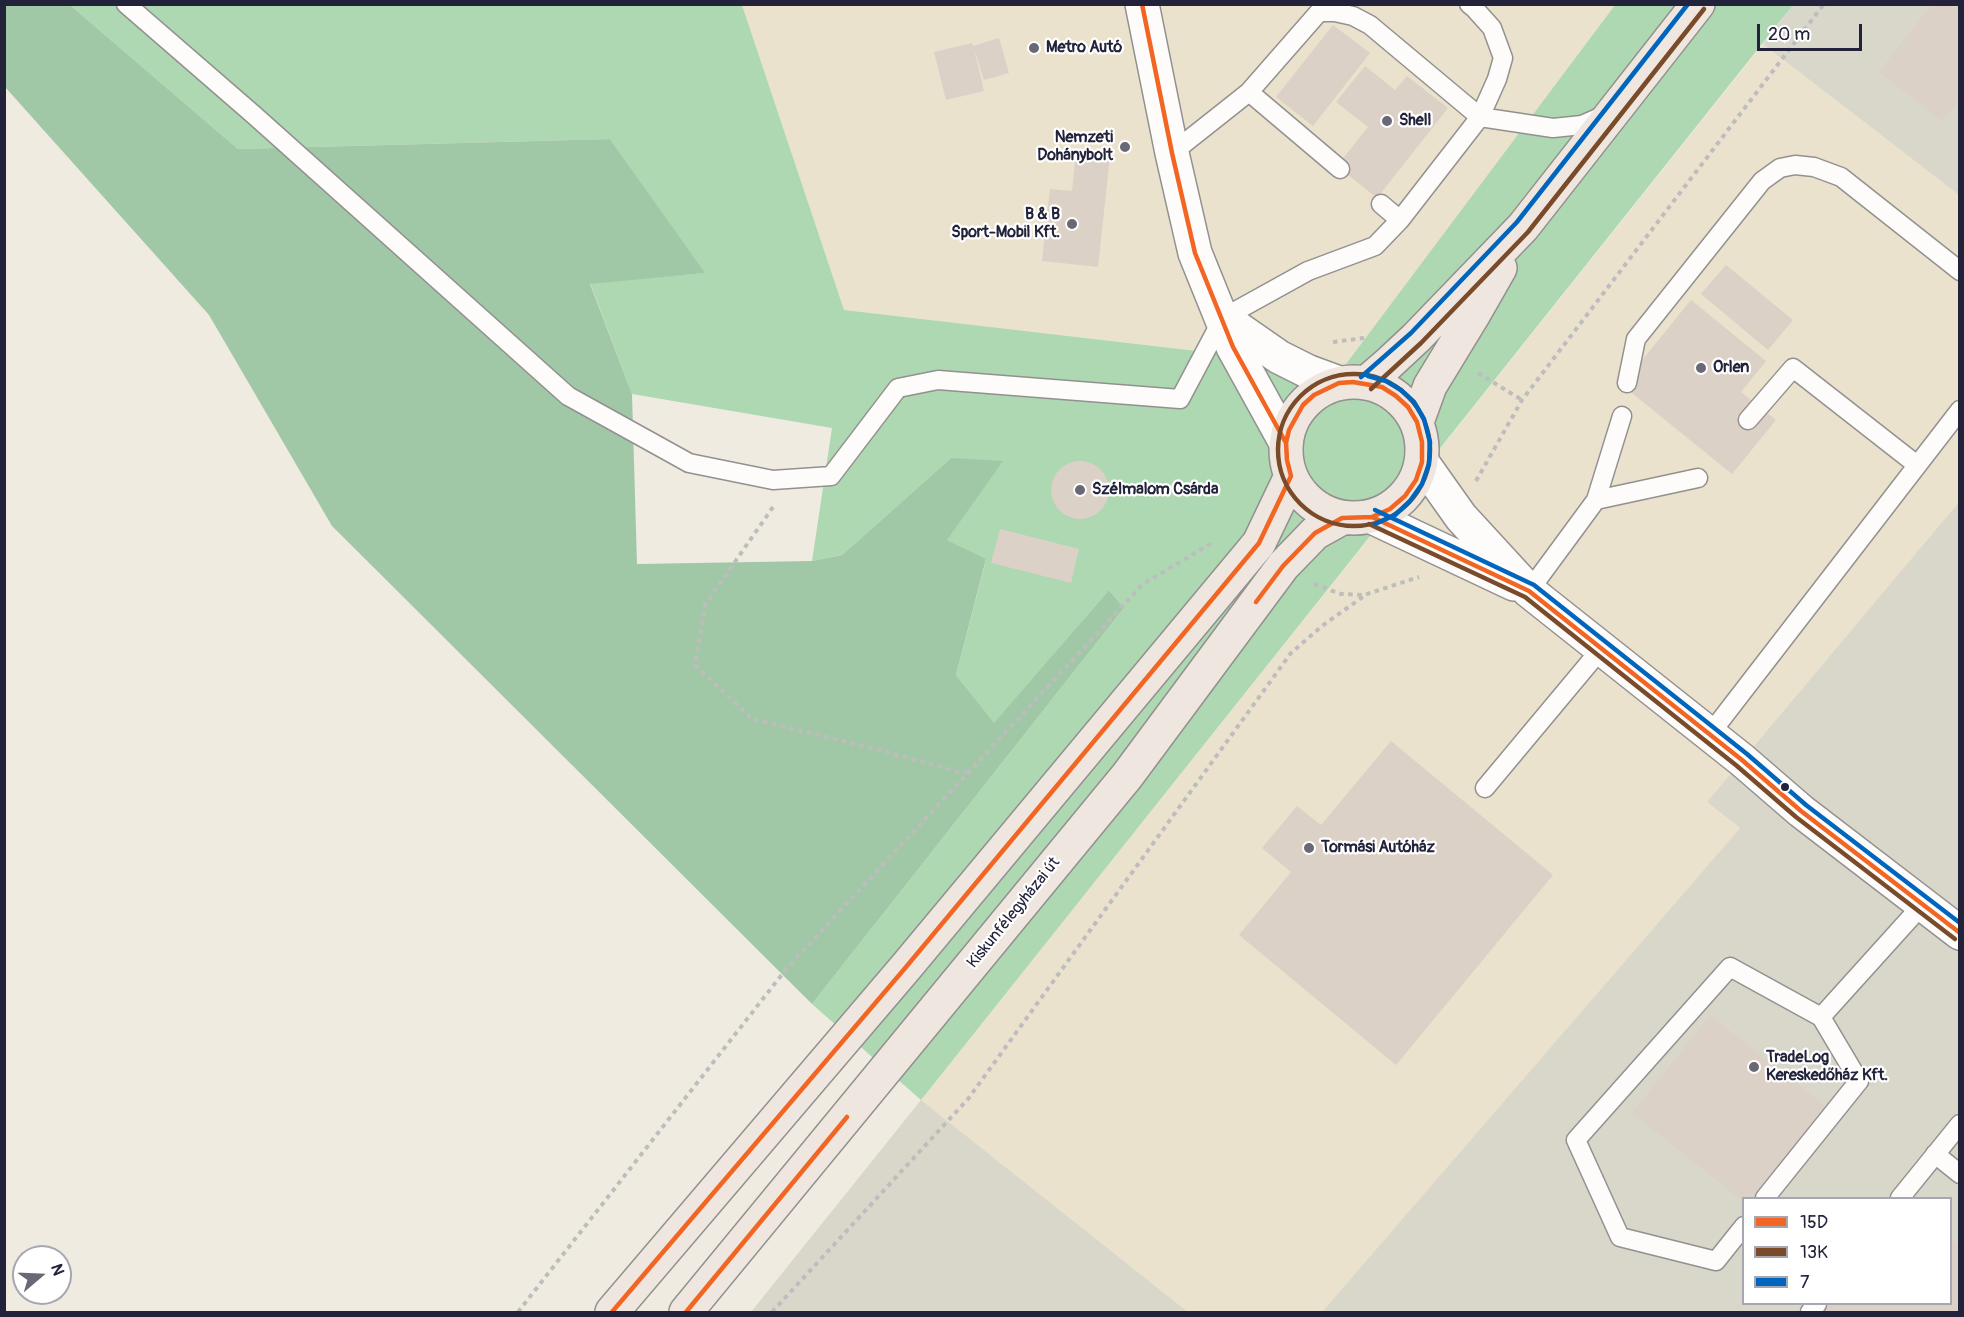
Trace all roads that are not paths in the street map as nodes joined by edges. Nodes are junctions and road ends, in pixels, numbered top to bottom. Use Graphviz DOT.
graph roads {
  1 [pos="126,4"];
  2 [pos="1142,4"];
  3 [pos="1468,4"];
  4 [pos="1698,4"];
  5 [pos="1323,8"];
  6 [pos="1249,92"];
  7 [pos="1615,111"];
  8 [pos="1480,117"];
  9 [pos="1172,153"];
  10 [pos="1340,169"];
  11 [pos="1381,204"];
  12 [pos="1400,220"];
  13 [pos="1523,227"];
  14 [pos="1959,271"];
  15 [pos="1222,318"];
  16 [pos="1353,383"];
  17 [pos="1627,383"];
  18 [pos="1959,410"];
  19 [pos="1622,416"];
  20 [pos="1748,420"];
  21 [pos="1417,422"];
  22 [pos="1286,443"];
  23 [pos="1422,462"];
  24 [pos="1917,465"];
  25 [pos="1291,476"];
  26 [pos="1698,478"];
  27 [pos="1596,500"];
  28 [pos="1357,517"];
  29 [pos="1529,591"];
  30 [pos="1601,649"];
  31 [pos="1710,734"];
  32 [pos="1485,788"];
  33 [pos="1923,904"];
  34 [pos="1959,933"];
  35 [pos="1821,1017"];
  36 [pos="1959,1124"];
  37 [pos="1935,1154"];
  38 [pos="1959,1174"];
  39 [pos="1767,1197"];
  40 [pos="1901,1197"];
  41 [pos="1742,1227"];
  42 [pos="612,1312"];
  43 [pos="686,1312"];
  1 -- 15 [label="lane"];
  2 -- 9 [label="street"];
  3 -- 8 [label="lane"];
  4 -- 7 [label="main road"];
  5 -- 6 [label="lane"];
  5 -- 8 [label="lane"];
  6 -- 9 [label="lane"];
  6 -- 10 [label="lane"];
  7 -- 8 [label="lane"];
  7 -- 13 [label="main road"];
  8 -- 12 [label="lane"];
  9 -- 15 [label="street"];
  11 -- 12 [label="lane"];
  12 -- 15 [label="lane"];
  13 -- 16 [label="main road"];
  13 -- 21 [label="main road"];
  14 -- 17 [label="lane"];
  15 -- 16 [label="street"];
  15 -- 22 [label="street"];
  16 -- 21 [label="main road"];
  16 -- 22 [label="main road"];
  18 -- 24 [label="lane"];
  19 -- 27 [label="lane"];
  20 -- 24 [label="lane"];
  21 -- 23 [label="main road"];
  22 -- 25 [label="main road"];
  23 -- 28 [label="main road"];
  23 -- 29 [label="street"];
  24 -- 31 [label="lane"];
  25 -- 28 [label="main road"];
  25 -- 42 [label="main road"];
  26 -- 27 [label="lane"];
  27 -- 29 [label="lane"];
  28 -- 29 [label="street"];
  28 -- 43 [label="main road, Kiskunfélegyházai út"];
  29 -- 30 [label="street"];
  30 -- 31 [label="street"];
  30 -- 32 [label="lane"];
  31 -- 33 [label="street"];
  33 -- 34 [label="street"];
  33 -- 35 [label="lane"];
  35 -- 39 [label="lane"];
  35 -- 41 [label="lane"];
  36 -- 37 [label="lane"];
  37 -- 38 [label="lane"];
  37 -- 40 [label="lane"];
}
